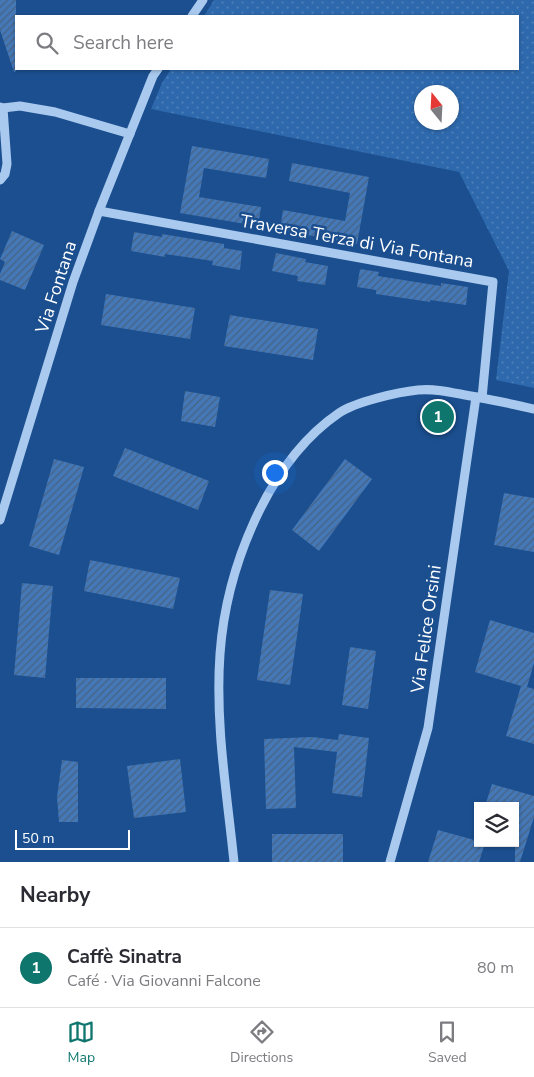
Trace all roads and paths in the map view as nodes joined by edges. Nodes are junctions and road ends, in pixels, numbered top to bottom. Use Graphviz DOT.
graph roads {
  1 [pos="203,0"];
  2 [pos="193,15"];
  3 [pos="157,70"];
  4 [pos="1,107"];
  5 [pos="130,134"];
  6 [pos="0,180"];
  7 [pos="99,210"];
  8 [pos="479,398"];
  9 [pos="534,409"];
  10 [pos="0,520"];
  11 [pos="234,862"];
  12 [pos="390,862"];
  1 -- 2 [label="street"];
  3 -- 5 [label="street, Via Fontana"];
  4 -- 5 [label="street"];
  4 -- 6 [label="street"];
  5 -- 7 [label="street, Via Fontana"];
  7 -- 8 [label="street, Traversa Terza di Via Fontana"];
  7 -- 10 [label="street, Via Fontana"];
  8 -- 9 [label="street"];
  8 -- 11 [label="street"];
  8 -- 12 [label="street, Via Felice Orsini"];
}
